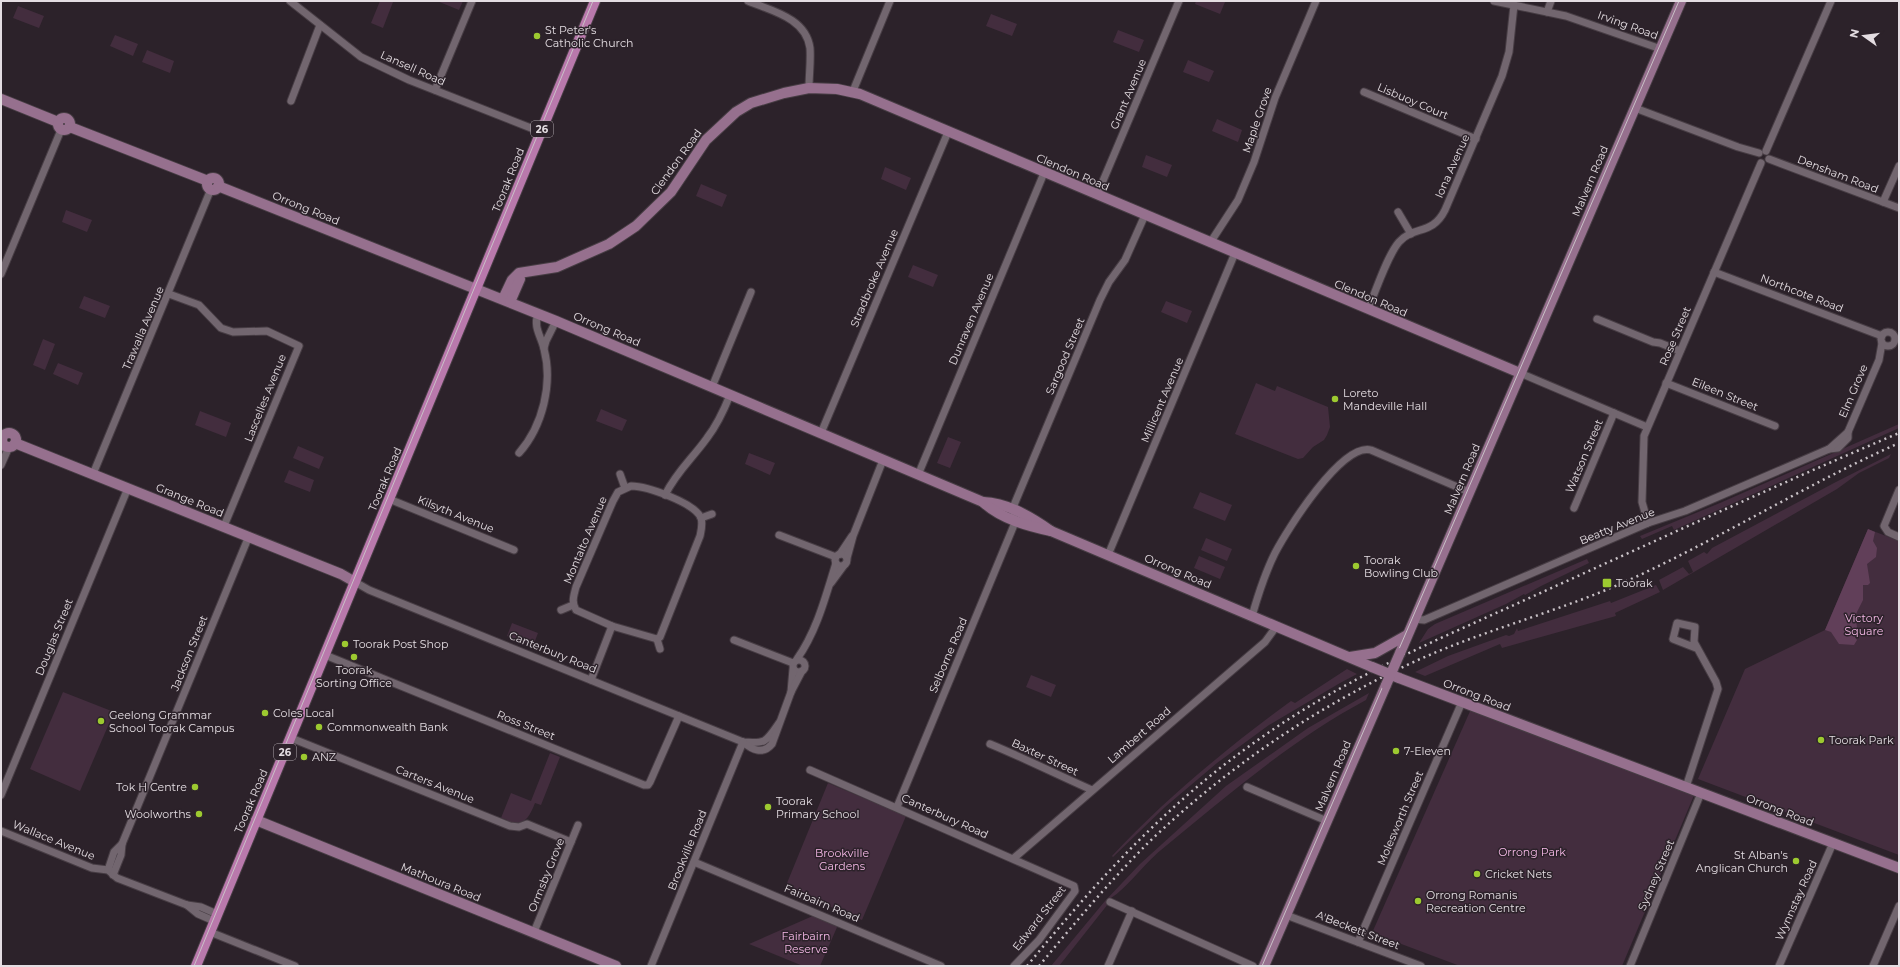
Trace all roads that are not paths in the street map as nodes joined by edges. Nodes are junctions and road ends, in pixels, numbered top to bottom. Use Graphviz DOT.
graph roads {
  1 [pos="290,1"];
  2 [pos="472,1"];
  3 [pos="595,1"];
  4 [pos="748,1"];
  5 [pos="890,1"];
  6 [pos="1179,1"];
  7 [pos="1316,1"];
  8 [pos="1494,1"];
  9 [pos="1551,1"];
  10 [pos="1681,1"];
  11 [pos="1831,1"];
  12 [pos="1514,5"];
  13 [pos="1547,12"];
  14 [pos="320,25"];
  15 [pos="1661,49"];
  16 [pos="809,88"];
  17 [pos="435,90"];
  18 [pos="853,91"];
  19 [pos="1364,92"];
  20 [pos="1,99"];
  21 [pos="291,100"];
  22 [pos="1635,108"];
  23 [pos="63,126"];
  24 [pos="541,132"];
  25 [pos="948,132"];
  26 [pos="1476,140"];
  27 [pos="1766,151"];
  28 [pos="1759,153"];
  29 [pos="1769,159"];
  30 [pos="1761,163"];
  31 [pos="1899,166"];
  32 [pos="1044,173"];
  33 [pos="212,185"];
  34 [pos="1097,195"];
  35 [pos="1883,202"];
  36 [pos="1899,208"];
  37 [pos="1398,212"];
  38 [pos="1145,215"];
  39 [pos="1412,234"];
  40 [pos="1210,243"];
  41 [pos="1235,253"];
  42 [pos="1714,272"];
  43 [pos="1,273"];
  44 [pos="477,288"];
  45 [pos="752,292"];
  46 [pos="169,294"];
  47 [pos="507,301"];
  48 [pos="1368,309"];
  49 [pos="538,314"];
  50 [pos="1597,319"];
  51 [pos="556,321"];
  52 [pos="1889,342"];
  53 [pos="544,348"];
  54 [pos="1680,351"];
  55 [pos="1520,373"];
  56 [pos="1666,383"];
  57 [pos="712,387"];
  58 [pos="730,395"];
  59 [pos="1614,413"];
  60 [pos="1775,426"];
  61 [pos="1647,427"];
  62 [pos="821,433"];
  63 [pos="5,442"];
  64 [pos="1841,443"];
  65 [pos="519,452"];
  66 [pos="883,460"];
  67 [pos="1,465"];
  68 [pos="93,474"];
  69 [pos="620,474"];
  70 [pos="918,475"];
  71 [pos="128,488"];
  72 [pos="625,488"];
  73 [pos="1899,490"];
  74 [pos="1469,492"];
  75 [pos="665,495"];
  76 [pos="389,499"];
  77 [pos="983,502"];
  78 [pos="1574,508"];
  79 [pos="1014,510"];
  80 [pos="712,514"];
  81 [pos="701,518"];
  82 [pos="1014,520"];
  83 [pos="1648,523"];
  84 [pos="224,526"];
  85 [pos="1051,531"];
  86 [pos="779,535"];
  87 [pos="249,536"];
  88 [pos="853,536"];
  89 [pos="1899,537"];
  90 [pos="514,550"];
  91 [pos="1108,555"];
  92 [pos="837,558"];
  93 [pos="846,561"];
  94 [pos="355,582"];
  95 [pos="831,584"];
  96 [pos="573,605"];
  97 [pos="561,610"];
  98 [pos="1252,616"];
  99 [pos="1414,619"];
  100 [pos="612,626"];
  101 [pos="1276,627"];
  102 [pos="1407,635"];
  103 [pos="657,639"];
  104 [pos="808,639"];
  105 [pos="734,640"];
  106 [pos="1690,641"];
  107 [pos="660,649"];
  108 [pos="324,655"];
  109 [pos="1348,657"];
  110 [pos="794,664"];
  111 [pos="804,668"];
  112 [pos="1394,676"];
  113 [pos="591,680"];
  114 [pos="792,692"];
  115 [pos="1462,702"];
  116 [pos="678,716"];
  117 [pos="290,738"];
  118 [pos="743,742"];
  119 [pos="990,744"];
  120 [pos="810,770"];
  121 [pos="1247,787"];
  122 [pos="1686,787"];
  123 [pos="1092,790"];
  124 [pos="1701,793"];
  125 [pos="1,795"];
  126 [pos="897,807"];
  127 [pos="256,820"];
  128 [pos="1327,821"];
  129 [pos="578,825"];
  130 [pos="1,831"];
  131 [pos="572,842"];
  132 [pos="1833,843"];
  133 [pos="1014,858"];
  134 [pos="694,862"];
  135 [pos="1899,868"];
  136 [pos="110,873"];
  137 [pos="1071,884"];
  138 [pos="1110,902"];
  139 [pos="1899,906"];
  140 [pos="1132,911"];
  141 [pos="1286,915"];
  142 [pos="216,918"];
  143 [pos="210,932"];
  144 [pos="534,932"];
  145 [pos="1358,942"];
  146 [pos="196,966"];
  147 [pos="295,966"];
  148 [pos="616,966"];
  149 [pos="651,966"];
  150 [pos="941,966"];
  151 [pos="1014,966"];
  152 [pos="1108,966"];
  153 [pos="1253,966"];
  154 [pos="1264,966"];
  155 [pos="1421,966"];
  156 [pos="1630,966"];
  157 [pos="1779,966"];
  158 [pos="1873,966"];
  1 -- 14 [label="street, Lansell Road"];
  2 -- 17 [label="street"];
  3 -- 24 [label="main road, Toorak Road / 26"];
  4 -- 16 [label="street"];
  5 -- 18 [label="street"];
  6 -- 34 [label="street, Grant Avenue"];
  7 -- 40 [label="street, Maple Grove"];
  8 -- 12 [label="street, Irving Road"];
  9 -- 13 [label="street"];
  10 -- 15 [label="main road, Malvern Road"];
  11 -- 27 [label="street"];
  12 -- 13 [label="street, Irving Road"];
  12 -- 26 [label="street, Iona Avenue"];
  13 -- 15 [label="street, Irving Road"];
  14 -- 17 [label="street, Lansell Road"];
  14 -- 21 [label="street"];
  15 -- 22 [label="main road, Malvern Road"];
  16 -- 18 [label="main road, Clendon Road"];
  16 -- 47 [label="main road, Clendon Road"];
  17 -- 24 [label="street, Lansell Road"];
  18 -- 25 [label="main road, Clendon Road"];
  19 -- 26 [label="street, Lisbuoy Court"];
  20 -- 23 [label="main road, Orrong Road"];
  22 -- 28 [label="street"];
  22 -- 55 [label="main road, Malvern Road"];
  23 -- 33 [label="main road, Orrong Road"];
  23 -- 43 [label="street"];
  24 -- 44 [label="main road, Toorak Road / 26"];
  25 -- 32 [label="main road, Clendon Road"];
  25 -- 62 [label="street, Stradbroke Avenue"];
  26 -- 39 [label="street, Iona Avenue"];
  27 -- 28 [label="street"];
  27 -- 29 [label="street"];
  28 -- 30 [label="street"];
  29 -- 30 [label="street"];
  29 -- 35 [label="street, Densham Road"];
  30 -- 42 [label="street, Rose Street"];
  31 -- 35 [label="street"];
  32 -- 34 [label="main road, Clendon Road"];
  32 -- 70 [label="street, Dunraven Avenue"];
  33 -- 44 [label="main road, Orrong Road"];
  33 -- 46 [label="street, Trawalla Avenue"];
  34 -- 38 [label="main road, Clendon Road"];
  35 -- 36 [label="street, Densham Road"];
  37 -- 39 [label="street"];
  38 -- 40 [label="main road, Clendon Road"];
  38 -- 79 [label="street, Sargood Street"];
  39 -- 48 [label="street, Iona Avenue"];
  40 -- 41 [label="main road, Clendon Road"];
  41 -- 48 [label="main road, Clendon Road"];
  41 -- 91 [label="street, Millicent Avenue"];
  42 -- 52 [label="street, Northcote Road"];
  42 -- 54 [label="street, Rose Street"];
  44 -- 47 [label="main road, Orrong Road"];
  44 -- 76 [label="main road, Toorak Road / 26"];
  45 -- 57 [label="street"];
  46 -- 68 [label="street, Trawalla Avenue"];
  46 -- 84 [label="street, Lascelles Avenue"];
  47 -- 49 [label="main road, Orrong Road"];
  48 -- 55 [label="main road, Clendon Road"];
  49 -- 51 [label="main road, Orrong Road"];
  49 -- 53 [label="street"];
  50 -- 54 [label="street"];
  51 -- 53 [label="street"];
  51 -- 57 [label="main road, Orrong Road"];
  52 -- 64 [label="street, Elm Grove"];
  53 -- 65 [label="street"];
  54 -- 56 [label="street, Rose Street"];
  55 -- 59 [label="street, Clendon Road"];
  55 -- 74 [label="main road, Malvern Road"];
  56 -- 60 [label="street, Eileen Street"];
  56 -- 61 [label="street, Rose Street"];
  57 -- 58 [label="main road, Orrong Road"];
  58 -- 62 [label="main road, Orrong Road"];
  58 -- 75 [label="street"];
  59 -- 61 [label="street, Clendon Road"];
  59 -- 78 [label="street, Watson Street"];
  61 -- 83 [label="street, Rose Street"];
  62 -- 66 [label="main road, Orrong Road"];
  63 -- 67 [label="street"];
  63 -- 68 [label="main road, Grange Road"];
  64 -- 83 [label="street, Beatty Avenue"];
  66 -- 70 [label="main road, Orrong Road"];
  66 -- 88 [label="street"];
  68 -- 71 [label="main road, Grange Road"];
  69 -- 72 [label="street"];
  70 -- 77 [label="main road, Orrong Road"];
  71 -- 84 [label="main road, Grange Road"];
  71 -- 125 [label="street, Douglas Street"];
  72 -- 75 [label="street"];
  72 -- 96 [label="street, Montalto Avenue"];
  73 -- 89 [label="street"];
  74 -- 98 [label="street"];
  74 -- 99 [label="main road, Malvern Road"];
  75 -- 81 [label="street"];
  76 -- 90 [label="street, Kilsyth Avenue"];
  76 -- 94 [label="main road, Toorak Road / 26"];
  77 -- 79 [label="main road, Orrong Road"];
  77 -- 82 [label="main road, Orrong Road"];
  79 -- 82 [label="street, Selborne Road"];
  79 -- 85 [label="main road, Orrong Road"];
  80 -- 81 [label="street"];
  81 -- 103 [label="street"];
  82 -- 85 [label="main road, Orrong Road"];
  82 -- 126 [label="street, Selborne Road"];
  83 -- 99 [label="street, Beatty Avenue"];
  84 -- 87 [label="main road, Grange Road"];
  85 -- 91 [label="main road, Orrong Road"];
  86 -- 92 [label="street"];
  87 -- 94 [label="main road, Grange Road"];
  87 -- 136 [label="street, Jackson Street"];
  88 -- 92 [label="street"];
  88 -- 93 [label="street"];
  91 -- 98 [label="main road, Orrong Road"];
  92 -- 93 [label="street"];
  92 -- 93 [label="street"];
  92 -- 95 [label="street"];
  93 -- 95 [label="street"];
  94 -- 108 [label="main road, Toorak Road / 26"];
  94 -- 113 [label="street, Canterbury Road"];
  95 -- 104 [label="street"];
  96 -- 97 [label="street"];
  96 -- 100 [label="street"];
  98 -- 101 [label="main road, Orrong Road"];
  99 -- 102 [label="main road, Malvern Road"];
  100 -- 103 [label="street"];
  100 -- 113 [label="street"];
  101 -- 109 [label="main road, Orrong Road"];
  101 -- 123 [label="street, Lambert Road"];
  102 -- 109 [label="main road"];
  102 -- 112 [label="main road, Malvern Road, bridge"];
  103 -- 107 [label="street"];
  104 -- 110 [label="street"];
  104 -- 111 [label="street"];
  105 -- 110 [label="street"];
  106 -- 122 [label="street"];
  108 -- 116 [label="street, Ross Street"];
  108 -- 117 [label="main road, Toorak Road / 26"];
  109 -- 112 [label="main road, Orrong Road, bridge"];
  110 -- 111 [label="street"];
  110 -- 111 [label="street"];
  110 -- 114 [label="street"];
  111 -- 114 [label="street"];
  112 -- 115 [label="main road, Orrong Road"];
  112 -- 128 [label="main road, Malvern Road, bridge"];
  113 -- 116 [label="street, Canterbury Road"];
  114 -- 118 [label="street"];
  115 -- 122 [label="main road, Orrong Road"];
  115 -- 145 [label="street, Molesworth Street"];
  116 -- 118 [label="street, Canterbury Road"];
  117 -- 127 [label="main road, Toorak Road / 26"];
  117 -- 131 [label="street, Carters Avenue"];
  118 -- 134 [label="street, Brookville Road"];
  119 -- 123 [label="street, Baxter Street"];
  120 -- 126 [label="street, Canterbury Road"];
  121 -- 128 [label="street"];
  122 -- 124 [label="main road, Orrong Road"];
  123 -- 133 [label="street, Lambert Road"];
  124 -- 132 [label="main road, Orrong Road"];
  124 -- 156 [label="street, Sydney Street"];
  126 -- 133 [label="street, Canterbury Road"];
  127 -- 142 [label="main road, Toorak Road / 26"];
  127 -- 144 [label="main road, Mathoura Road"];
  128 -- 141 [label="main road, Malvern Road"];
  129 -- 131 [label="street, Ormsby Grove"];
  130 -- 136 [label="street, Wallace Avenue"];
  131 -- 144 [label="street, Ormsby Grove"];
  132 -- 135 [label="main road, Orrong Road"];
  132 -- 157 [label="street, Wynnstay Road"];
  133 -- 137 [label="street, Canterbury Road"];
  134 -- 149 [label="street, Brookville Road"];
  134 -- 150 [label="street, Fairbairn Road"];
  136 -- 142 [label="street, Wallace Avenue"];
  137 -- 151 [label="street, Edward Street"];
  138 -- 140 [label="street"];
  139 -- 158 [label="street"];
  140 -- 152 [label="street"];
  140 -- 153 [label="street"];
  141 -- 145 [label="street, A'Beckett Street"];
  141 -- 154 [label="main road, Malvern Road"];
  142 -- 143 [label="main road, Toorak Road / 26"];
  143 -- 146 [label="main road, Toorak Road / 26"];
  143 -- 147 [label="street"];
  144 -- 148 [label="main road, Mathoura Road"];
  145 -- 155 [label="street, A'Beckett Street"];
}
